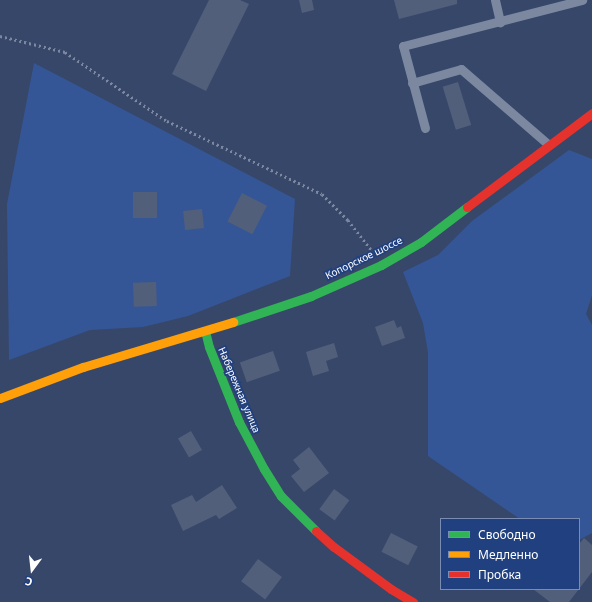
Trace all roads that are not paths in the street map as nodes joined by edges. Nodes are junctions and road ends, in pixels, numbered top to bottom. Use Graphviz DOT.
graph roads {
  1 [pos="495,0"];
  2 [pos="582,0"];
  3 [pos="500,22"];
  4 [pos="412,84"];
  5 [pos="590,115"];
  6 [pos="425,128"];
  7 [pos="549,145"];
  8 [pos="205,331"];
  9 [pos="0,398"];
  10 [pos="412,602"];
  1 -- 3 [label="lane"];
  2 -- 3 [label="lane"];
  3 -- 4 [label="lane"];
  4 -- 6 [label="lane"];
  4 -- 7 [label="lane"];
  5 -- 7 [label="main road, Копорское шоссе"];
  7 -- 8 [label="main road, Копорское шоссе"];
  8 -- 9 [label="main road"];
  8 -- 10 [label="main road, Набережная улица"];
}
